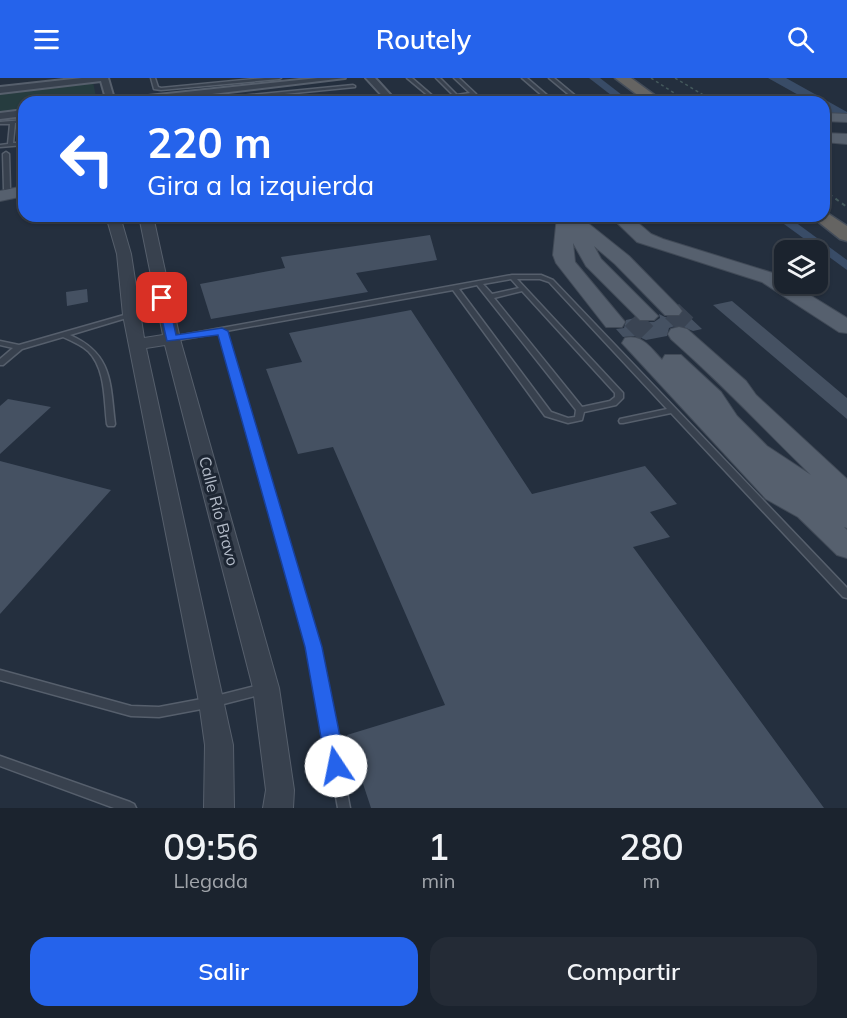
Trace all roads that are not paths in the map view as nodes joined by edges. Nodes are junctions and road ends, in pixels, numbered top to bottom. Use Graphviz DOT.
graph roads {
  1 [pos="104,78"];
  2 [pos="153,78"];
  3 [pos="279,78"];
  4 [pos="341,78"];
  5 [pos="370,78"];
  6 [pos="409,78"];
  7 [pos="438,78"];
  8 [pos="456,78"];
  9 [pos="524,78"];
  10 [pos="551,78"];
  11 [pos="607,78"];
  12 [pos="622,78"];
  13 [pos="353,86"];
  14 [pos="0,90"];
  15 [pos="109,96"];
  16 [pos="175,96"];
  17 [pos="279,96"];
  18 [pos="387,96"];
  19 [pos="430,96"];
  20 [pos="457,96"];
  21 [pos="545,96"];
  22 [pos="572,96"];
  23 [pos="632,96"];
  24 [pos="648,96"];
  25 [pos="18,114"];
  26 [pos="0,116"];
  27 [pos="830,119"];
  28 [pos="847,120"];
  29 [pos="0,123"];
  30 [pos="18,123"];
  31 [pos="14,124"];
  32 [pos="18,125"];
  33 [pos="830,133"];
  34 [pos="847,133"];
  35 [pos="18,134"];
  36 [pos="12,135"];
  37 [pos="830,138"];
  38 [pos="847,139"];
  39 [pos="10,144"];
  40 [pos="18,144"];
  41 [pos="0,146"];
  42 [pos="6,154"];
  43 [pos="9,189"];
  44 [pos="114,222"];
  45 [pos="147,222"];
  46 [pos="566,222"];
  47 [pos="570,222"];
  48 [pos="575,222"];
  49 [pos="626,222"];
  50 [pos="829,222"];
  51 [pos="847,235"];
  52 [pos="656,243"];
  53 [pos="614,253"];
  54 [pos="512,277"];
  55 [pos="158,278"];
  56 [pos="774,278"];
  57 [pos="127,283"];
  58 [pos="479,283"];
  59 [pos="456,289"];
  60 [pos="524,290"];
  61 [pos="799,294"];
  62 [pos="813,294"];
  63 [pos="489,297"];
  64 [pos="847,311"];
  65 [pos="131,315"];
  66 [pos="655,326"];
  67 [pos="847,327"];
  68 [pos="222,331"];
  69 [pos="63,334"];
  70 [pos="172,339"];
  71 [pos="0,343"];
  72 [pos="137,344"];
  73 [pos="19,347"];
  74 [pos="0,363"];
  75 [pos="711,389"];
  76 [pos="741,391"];
  77 [pos="580,410"];
  78 [pos="674,410"];
  79 [pos="623,421"];
  80 [pos="111,424"];
  81 [pos="847,474"];
  82 [pos="847,495"];
  83 [pos="847,518"];
  84 [pos="847,547"];
  85 [pos="847,594"];
  86 [pos="0,675"];
  87 [pos="266,688"];
  88 [pos="212,702"];
  89 [pos="0,761"];
  90 [pos="130,808"];
  91 [pos="219,808"];
  92 [pos="278,808"];
  93 [pos="344,808"];
  1 -- 14 [label="street"];
  1 -- 15 [label="street"];
  2 -- 3 [label="lane"];
  4 -- 16 [label="street"];
  5 -- 18 [label="street"];
  6 -- 19 [label="lane"];
  7 -- 20 [label="lane"];
  8 -- 20 [label="lane"];
  9 -- 21 [label="lane"];
  10 -- 22 [label="lane"];
  11 -- 23 [label="highway"];
  12 -- 24 [label="highway"];
  13 -- 17 [label="lane"];
  25 -- 26 [label="street"];
  27 -- 28 [label="main road"];
  29 -- 31 [label="lane"];
  30 -- 31 [label="lane"];
  31 -- 32 [label="lane"];
  31 -- 36 [label="lane"];
  33 -- 34 [label="main road"];
  35 -- 36 [label="lane"];
  36 -- 39 [label="lane"];
  37 -- 38 [label="main road"];
  39 -- 40 [label="lane"];
  39 -- 41 [label="lane"];
  42 -- 43 [label="lane"];
  44 -- 57 [label="street"];
  45 -- 55 [label="street, Calle Río Bravo"];
  46 -- 66 [label="main road"];
  47 -- 66 [label="main road"];
  48 -- 53 [label="main road"];
  49 -- 52 [label="main road"];
  50 -- 51 [label="highway"];
  52 -- 53 [label="main road"];
  52 -- 56 [label="main road"];
  53 -- 66 [label="main road"];
  54 -- 58 [label="lane"];
  54 -- 60 [label="lane"];
  54 -- 78 [label="lane"];
  55 -- 57 [label="street"];
  55 -- 70 [label="street, Calle Río Bravo"];
  57 -- 65 [label="street"];
  58 -- 59 [label="lane"];
  58 -- 63 [label="lane"];
  59 -- 68 [label="lane"];
  59 -- 77 [label="lane"];
  60 -- 63 [label="lane"];
  60 -- 77 [label="lane"];
  61 -- 67 [label="main road"];
  62 -- 64 [label="main road"];
  63 -- 77 [label="lane"];
  65 -- 69 [label="lane"];
  65 -- 72 [label="street"];
  66 -- 75 [label="main road"];
  66 -- 76 [label="main road"];
  66 -- 81 [label="main road"];
  66 -- 84 [label="main road"];
  68 -- 70 [label="lane"];
  68 -- 93 [label="lane"];
  69 -- 73 [label="lane"];
  69 -- 80 [label="lane"];
  70 -- 72 [label="street"];
  70 -- 87 [label="street, Calle Río Bravo"];
  71 -- 73 [label="lane"];
  72 -- 88 [label="street"];
  73 -- 74 [label="lane"];
  75 -- 76 [label="main road"];
  75 -- 83 [label="main road"];
  76 -- 82 [label="main road"];
  78 -- 79 [label="lane"];
  78 -- 85 [label="lane"];
  86 -- 88 [label="lane"];
  87 -- 88 [label="lane"];
  87 -- 92 [label="street, Calle Río Bravo"];
  88 -- 91 [label="street"];
  89 -- 90 [label="lane"];
}
